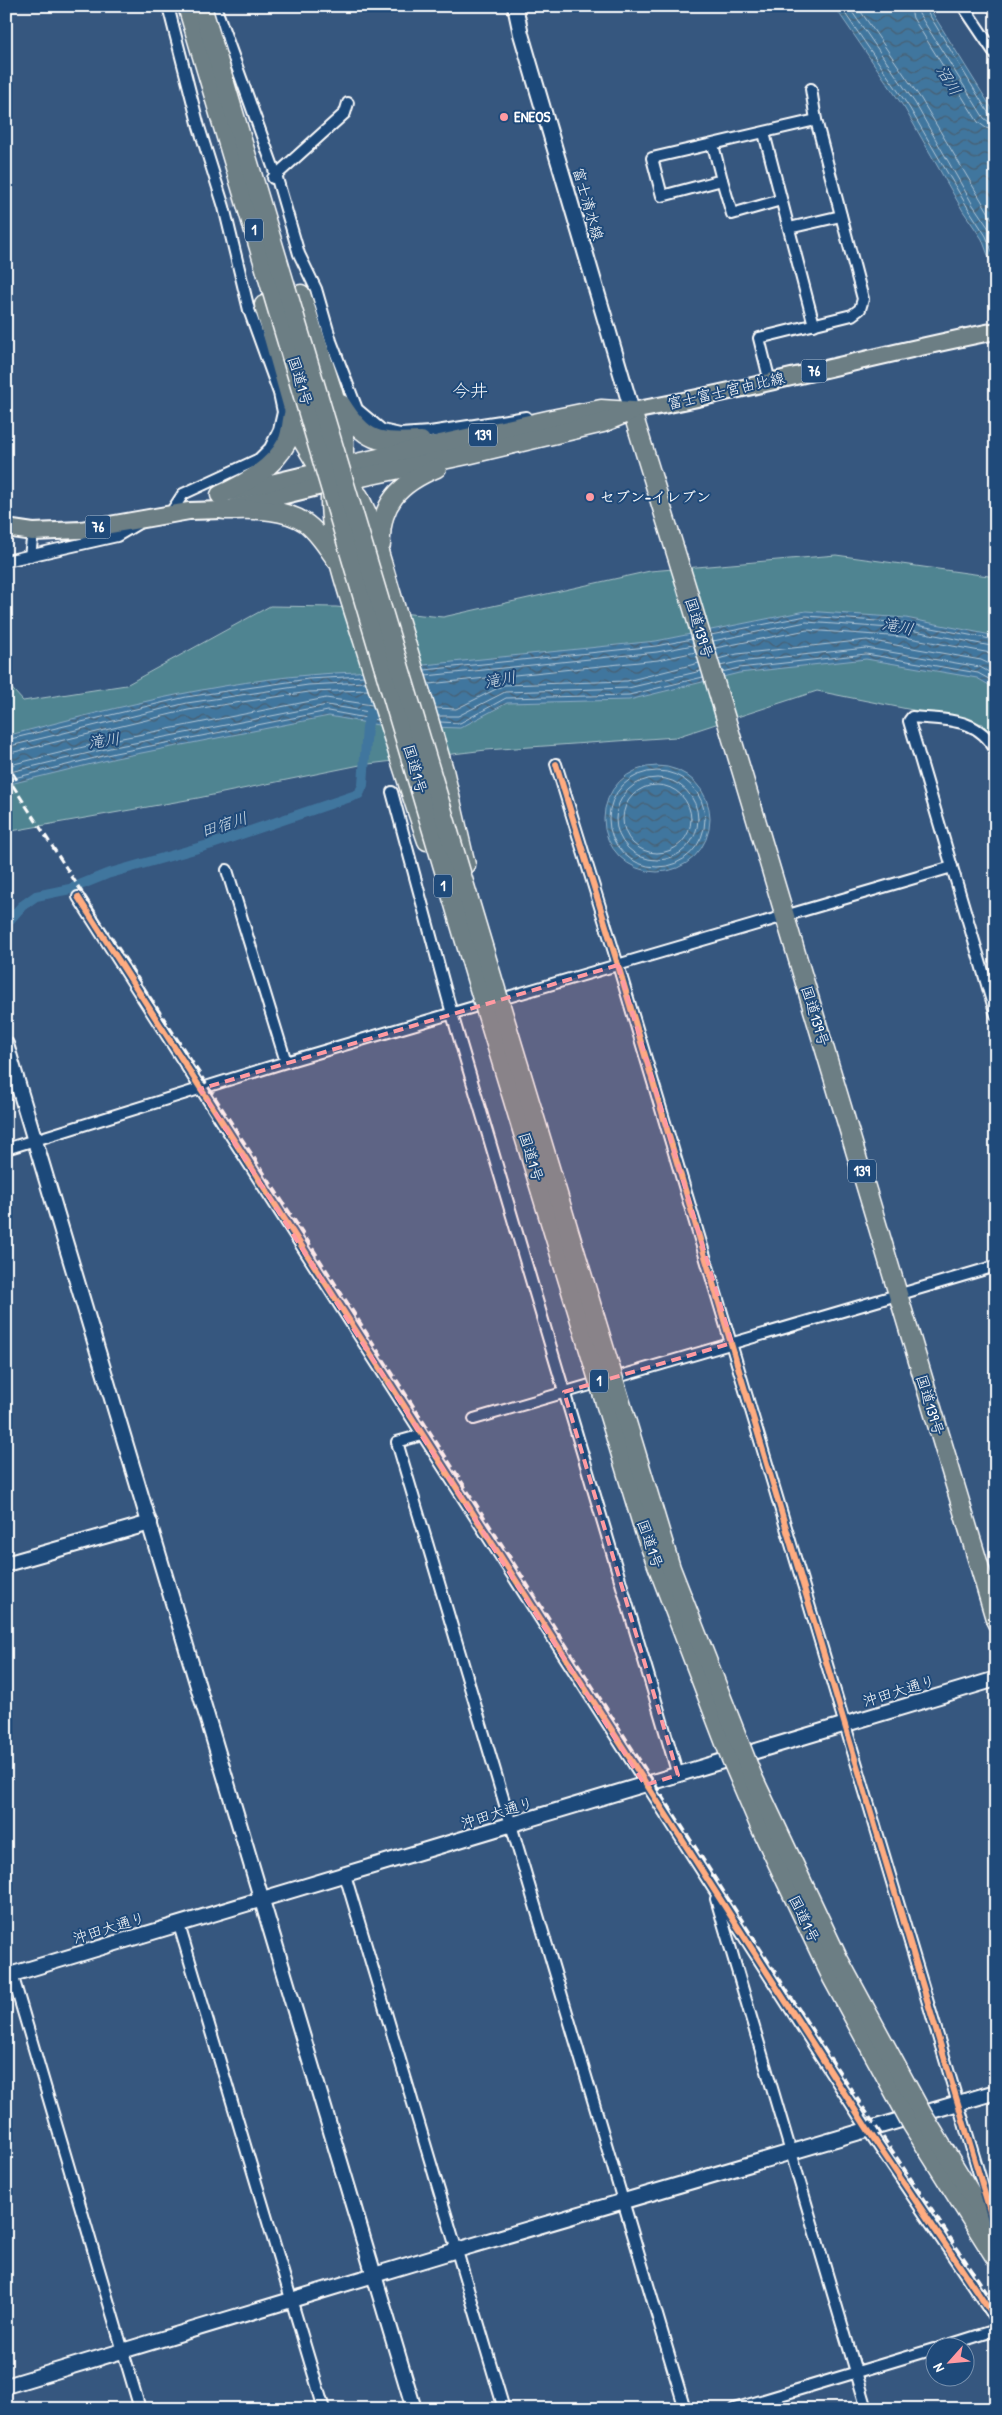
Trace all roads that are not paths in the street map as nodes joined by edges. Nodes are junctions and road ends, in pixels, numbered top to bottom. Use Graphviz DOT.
graph roads {
  1 [pos="168,6"];
  2 [pos="179,6"];
  3 [pos="187,6"];
  4 [pos="202,6"];
  5 [pos="208,6"];
  6 [pos="215,6"];
  7 [pos="516,6"];
  8 [pos="963,6"];
  9 [pos="996,55"];
  10 [pos="811,89"];
  11 [pos="348,103"];
  12 [pos="816,120"];
  13 [pos="764,133"];
  14 [pos="713,145"];
  15 [pos="274,176"];
  16 [pos="722,180"];
  17 [pos="781,200"];
  18 [pos="841,216"];
  19 [pos="789,228"];
  20 [pos="814,325"];
  21 [pos="996,331"];
  22 [pos="770,382"];
  23 [pos="332,389"];
  24 [pos="632,411"];
  25 [pos="294,413"];
  26 [pos="552,419"];
  27 [pos="466,447"];
  28 [pos="336,475"];
  29 [pos="222,503"];
  30 [pos="170,514"];
  31 [pos="149,518"];
  32 [pos="6,528"];
  33 [pos="33,532"];
  34 [pos="30,556"];
  35 [pos="382,558"];
  36 [pos="6,562"];
  37 [pos="342,570"];
  38 [pos="996,751"];
  39 [pos="556,764"];
  40 [pos="392,792"];
  41 [pos="952,867"];
  42 [pos="227,870"];
  43 [pos="78,898"];
  44 [pos="785,916"];
  45 [pos="618,965"];
  46 [pos="487,989"];
  47 [pos="452,1014"];
  48 [pos="996,1015"];
  49 [pos="6,1044"];
  50 [pos="286,1062"];
  51 [pos="200,1089"];
  52 [pos="34,1140"];
  53 [pos="6,1148"];
  54 [pos="996,1266"];
  55 [pos="899,1294"];
  56 [pos="732,1343"];
  57 [pos="564,1392"];
  58 [pos="474,1420"];
  59 [pos="422,1435"];
  60 [pos="150,1523"];
  61 [pos="6,1564"];
  62 [pos="996,1622"];
  63 [pos="996,1678"];
  64 [pos="846,1725"];
  65 [pos="678,1775"];
  66 [pos="645,1785"];
  67 [pos="511,1825"];
  68 [pos="345,1875"];
  69 [pos="713,1888"];
  70 [pos="262,1900"];
  71 [pos="179,1924"];
  72 [pos="9,1975"];
  73 [pos="996,2092"];
  74 [pos="959,2102"];
  75 [pos="868,2130"];
  76 [pos="791,2153"];
  77 [pos="624,2202"];
  78 [pos="996,2232"];
  79 [pos="457,2250"];
  80 [pos="996,2259"];
  81 [pos="374,2276"];
  82 [pos="291,2301"];
  83 [pos="996,2320"];
  84 [pos="996,2330"];
  85 [pos="971,2338"];
  86 [pos="123,2351"];
  87 [pos="924,2352"];
  88 [pos="856,2372"];
  89 [pos="6,2386"];
  90 [pos="140,2409"];
  91 [pos="324,2409"];
  92 [pos="414,2409"];
  93 [pos="504,2409"];
  94 [pos="685,2409"];
  95 [pos="734,2409"];
  96 [pos="867,2409"];
  1 -- 30 [label="street"];
  2 -- 25 [label="highway, 1"];
  3 -- 46 [label="highway, 国道1号 / 1, bridge"];
  4 -- 46 [label="highway, 国道1号 / 1, bridge"];
  5 -- 23 [label="highway, 1"];
  6 -- 15 [label="street"];
  7 -- 24 [label="street, 富士清水線"];
  8 -- 9 [label="street"];
  10 -- 12 [label="street"];
  11 -- 15 [label="street"];
  12 -- 13 [label="street"];
  12 -- 18 [label="street"];
  13 -- 14 [label="street"];
  13 -- 17 [label="street"];
  14 -- 16 [label="street"];
  14 -- 16 [label="street"];
  15 -- 26 [label="street"];
  16 -- 17 [label="street"];
  17 -- 19 [label="street"];
  18 -- 19 [label="street"];
  18 -- 20 [label="street"];
  19 -- 20 [label="street"];
  20 -- 22 [label="street"];
  21 -- 22 [label="main road, 富士富士宮由比線 / 76"];
  22 -- 24 [label="main road, 富士富士宮由比線 / 76"];
  23 -- 27 [label="highway, 1"];
  23 -- 28 [label="highway, 1"];
  24 -- 26 [label="highway, 139"];
  24 -- 27 [label="highway, 139"];
  24 -- 44 [label="highway, 国道139号 / 139"];
  25 -- 28 [label="highway, 1"];
  25 -- 29 [label="highway, 1"];
  26 -- 27 [label="highway, 139"];
  27 -- 28 [label="highway, 139"];
  27 -- 35 [label="highway, 1"];
  28 -- 29 [label="main road, 76"];
  28 -- 35 [label="highway, 1"];
  28 -- 37 [label="highway, 1"];
  29 -- 30 [label="main road, 76"];
  29 -- 37 [label="highway, 1"];
  30 -- 31 [label="main road, 76"];
  31 -- 33 [label="main road, 76"];
  31 -- 34 [label="street"];
  32 -- 33 [label="main road, 76"];
  33 -- 34 [label="street"];
  34 -- 36 [label="street"];
  35 -- 46 [label="highway, 1, bridge"];
  37 -- 46 [label="highway, 1, bridge"];
  38 -- 41 [label="street"];
  39 -- 45 [label="street"];
  40 -- 47 [label="street"];
  41 -- 44 [label="street"];
  41 -- 48 [label="street"];
  42 -- 50 [label="street"];
  43 -- 51 [label="street"];
  44 -- 45 [label="street"];
  44 -- 55 [label="highway, 国道139号 / 139"];
  45 -- 47 [label="street"];
  45 -- 56 [label="street"];
  46 -- 78 [label="highway, 国道1号 / 1, bridge"];
  46 -- 80 [label="highway, 国道1号 / 1, bridge"];
  47 -- 50 [label="street"];
  47 -- 57 [label="street"];
  49 -- 52 [label="street"];
  50 -- 51 [label="street"];
  51 -- 52 [label="street"];
  51 -- 59 [label="street"];
  52 -- 53 [label="street"];
  52 -- 60 [label="street"];
  54 -- 55 [label="street"];
  55 -- 56 [label="street"];
  55 -- 62 [label="highway, 国道139号 / 139"];
  56 -- 57 [label="street"];
  56 -- 64 [label="street"];
  57 -- 58 [label="street"];
  57 -- 65 [label="street"];
  59 -- 66 [label="street"];
  59 -- 67 [label="street"];
  60 -- 61 [label="street"];
  60 -- 70 [label="street"];
  63 -- 64 [label="street, 沖田大通り"];
  64 -- 65 [label="street, 沖田大通り"];
  64 -- 74 [label="street"];
  65 -- 66 [label="street, 沖田大通り"];
  66 -- 67 [label="street, 沖田大通り"];
  66 -- 69 [label="street"];
  67 -- 68 [label="street, 沖田大通り"];
  67 -- 77 [label="street"];
  68 -- 70 [label="street, 沖田大通り"];
  68 -- 79 [label="street"];
  69 -- 75 [label="street"];
  69 -- 76 [label="street"];
  70 -- 71 [label="street, 沖田大通り"];
  70 -- 81 [label="street"];
  71 -- 72 [label="street, 沖田大通り"];
  71 -- 82 [label="street"];
  72 -- 86 [label="street"];
  73 -- 74 [label="street"];
  74 -- 75 [label="street"];
  74 -- 78 [label="street"];
  75 -- 76 [label="street"];
  75 -- 83 [label="street"];
  76 -- 77 [label="street"];
  76 -- 88 [label="street"];
  77 -- 79 [label="street"];
  77 -- 94 [label="street"];
  79 -- 81 [label="street"];
  79 -- 93 [label="street"];
  81 -- 82 [label="street"];
  81 -- 92 [label="street"];
  82 -- 86 [label="street"];
  82 -- 91 [label="street"];
  84 -- 85 [label="street"];
  86 -- 89 [label="street"];
  86 -- 90 [label="street"];
  87 -- 88 [label="street"];
  88 -- 95 [label="street"];
  88 -- 96 [label="street"];
}
